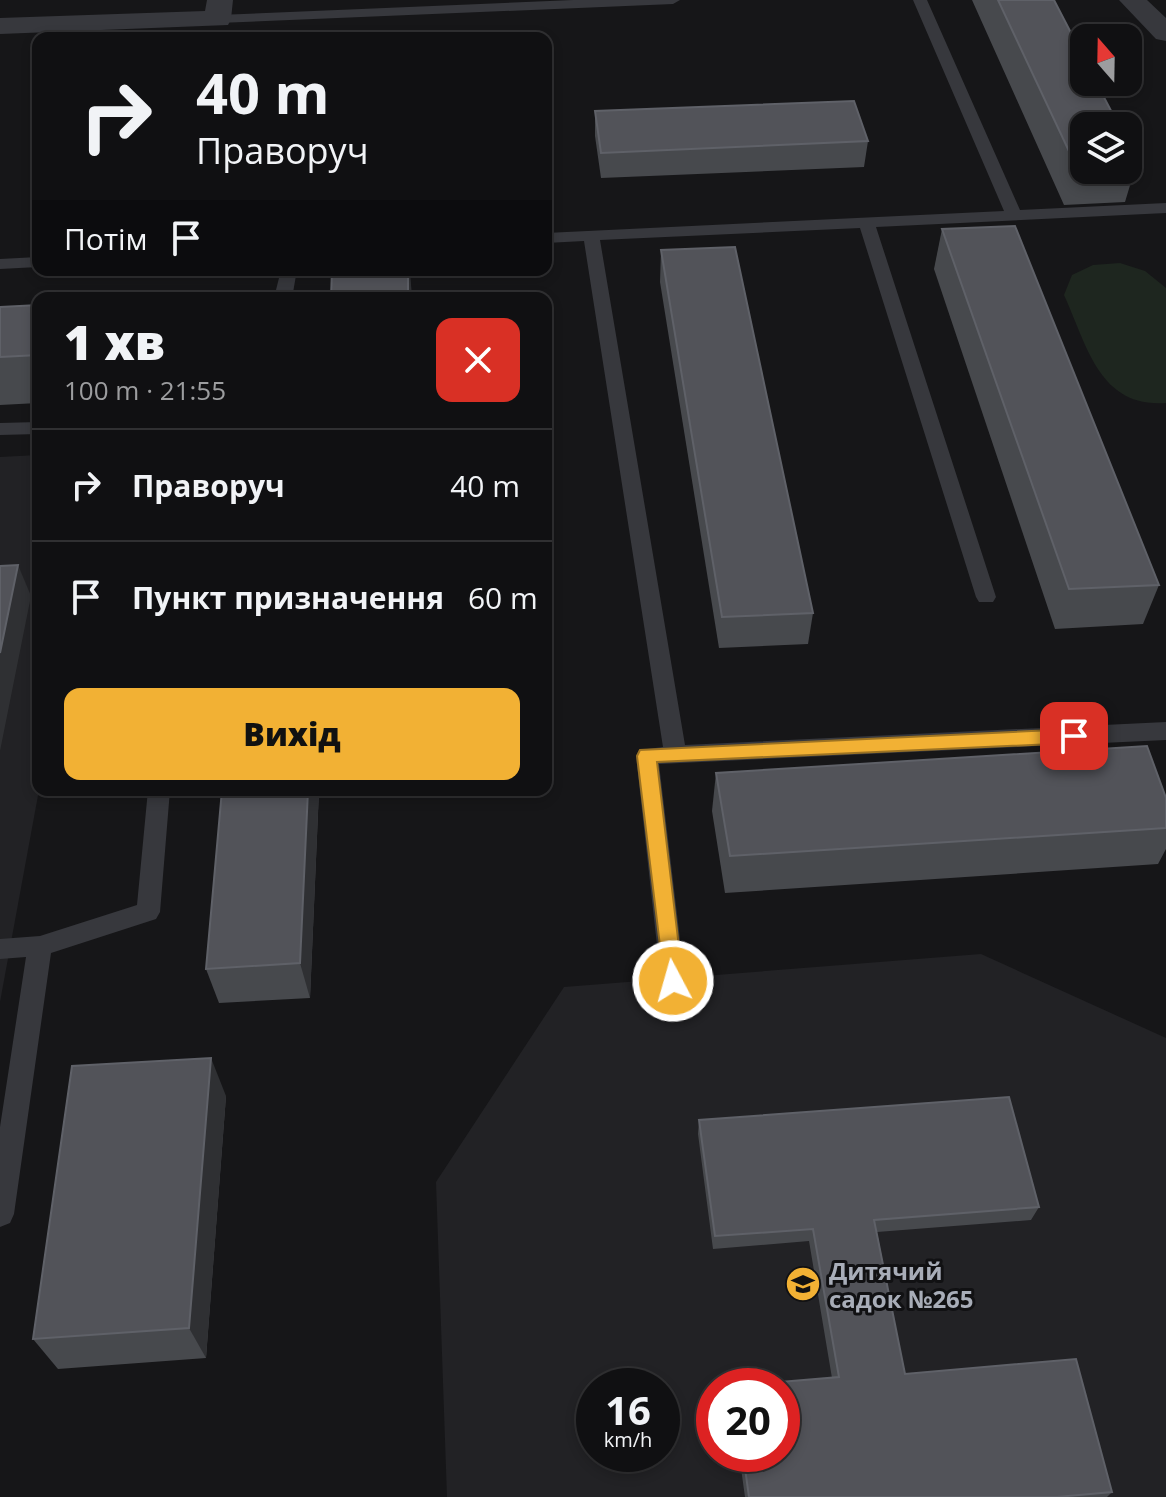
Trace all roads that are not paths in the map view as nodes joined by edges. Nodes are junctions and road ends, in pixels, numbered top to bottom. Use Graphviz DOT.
graph roads {
  1 [pos="673,0"];
  2 [pos="920,0"];
  3 [pos="1132,0"];
  4 [pos="219,10"];
  5 [pos="0,26"];
  6 [pos="1166,33"];
  7 [pos="1166,208"];
  8 [pos="1014,215"];
  9 [pos="866,222"];
  10 [pos="591,235"];
  11 [pos="552,238"];
  12 [pos="32,262"];
  13 [pos="0,264"];
  14 [pos="32,428"];
  15 [pos="0,429"];
  16 [pos="986,597"];
  17 [pos="1166,731"];
  18 [pos="675,754"];
  19 [pos="158,796"];
  20 [pos="40,946"];
  21 [pos="0,949"];
  22 [pos="673,981"];
  23 [pos="0,1214"];
  1 -- 4 [label="lane"];
  2 -- 8 [label="lane"];
  3 -- 6 [label="street"];
  4 -- 5 [label="street"];
  7 -- 8 [label="lane"];
  8 -- 9 [label="lane"];
  9 -- 10 [label="lane"];
  9 -- 16 [label="lane"];
  10 -- 11 [label="lane"];
  10 -- 18 [label="lane"];
  12 -- 13 [label="lane"];
  14 -- 15 [label="lane"];
  17 -- 18 [label="lane"];
  18 -- 22 [label="lane"];
  19 -- 20 [label="lane"];
  20 -- 21 [label="lane"];
  20 -- 23 [label="lane"];
}
